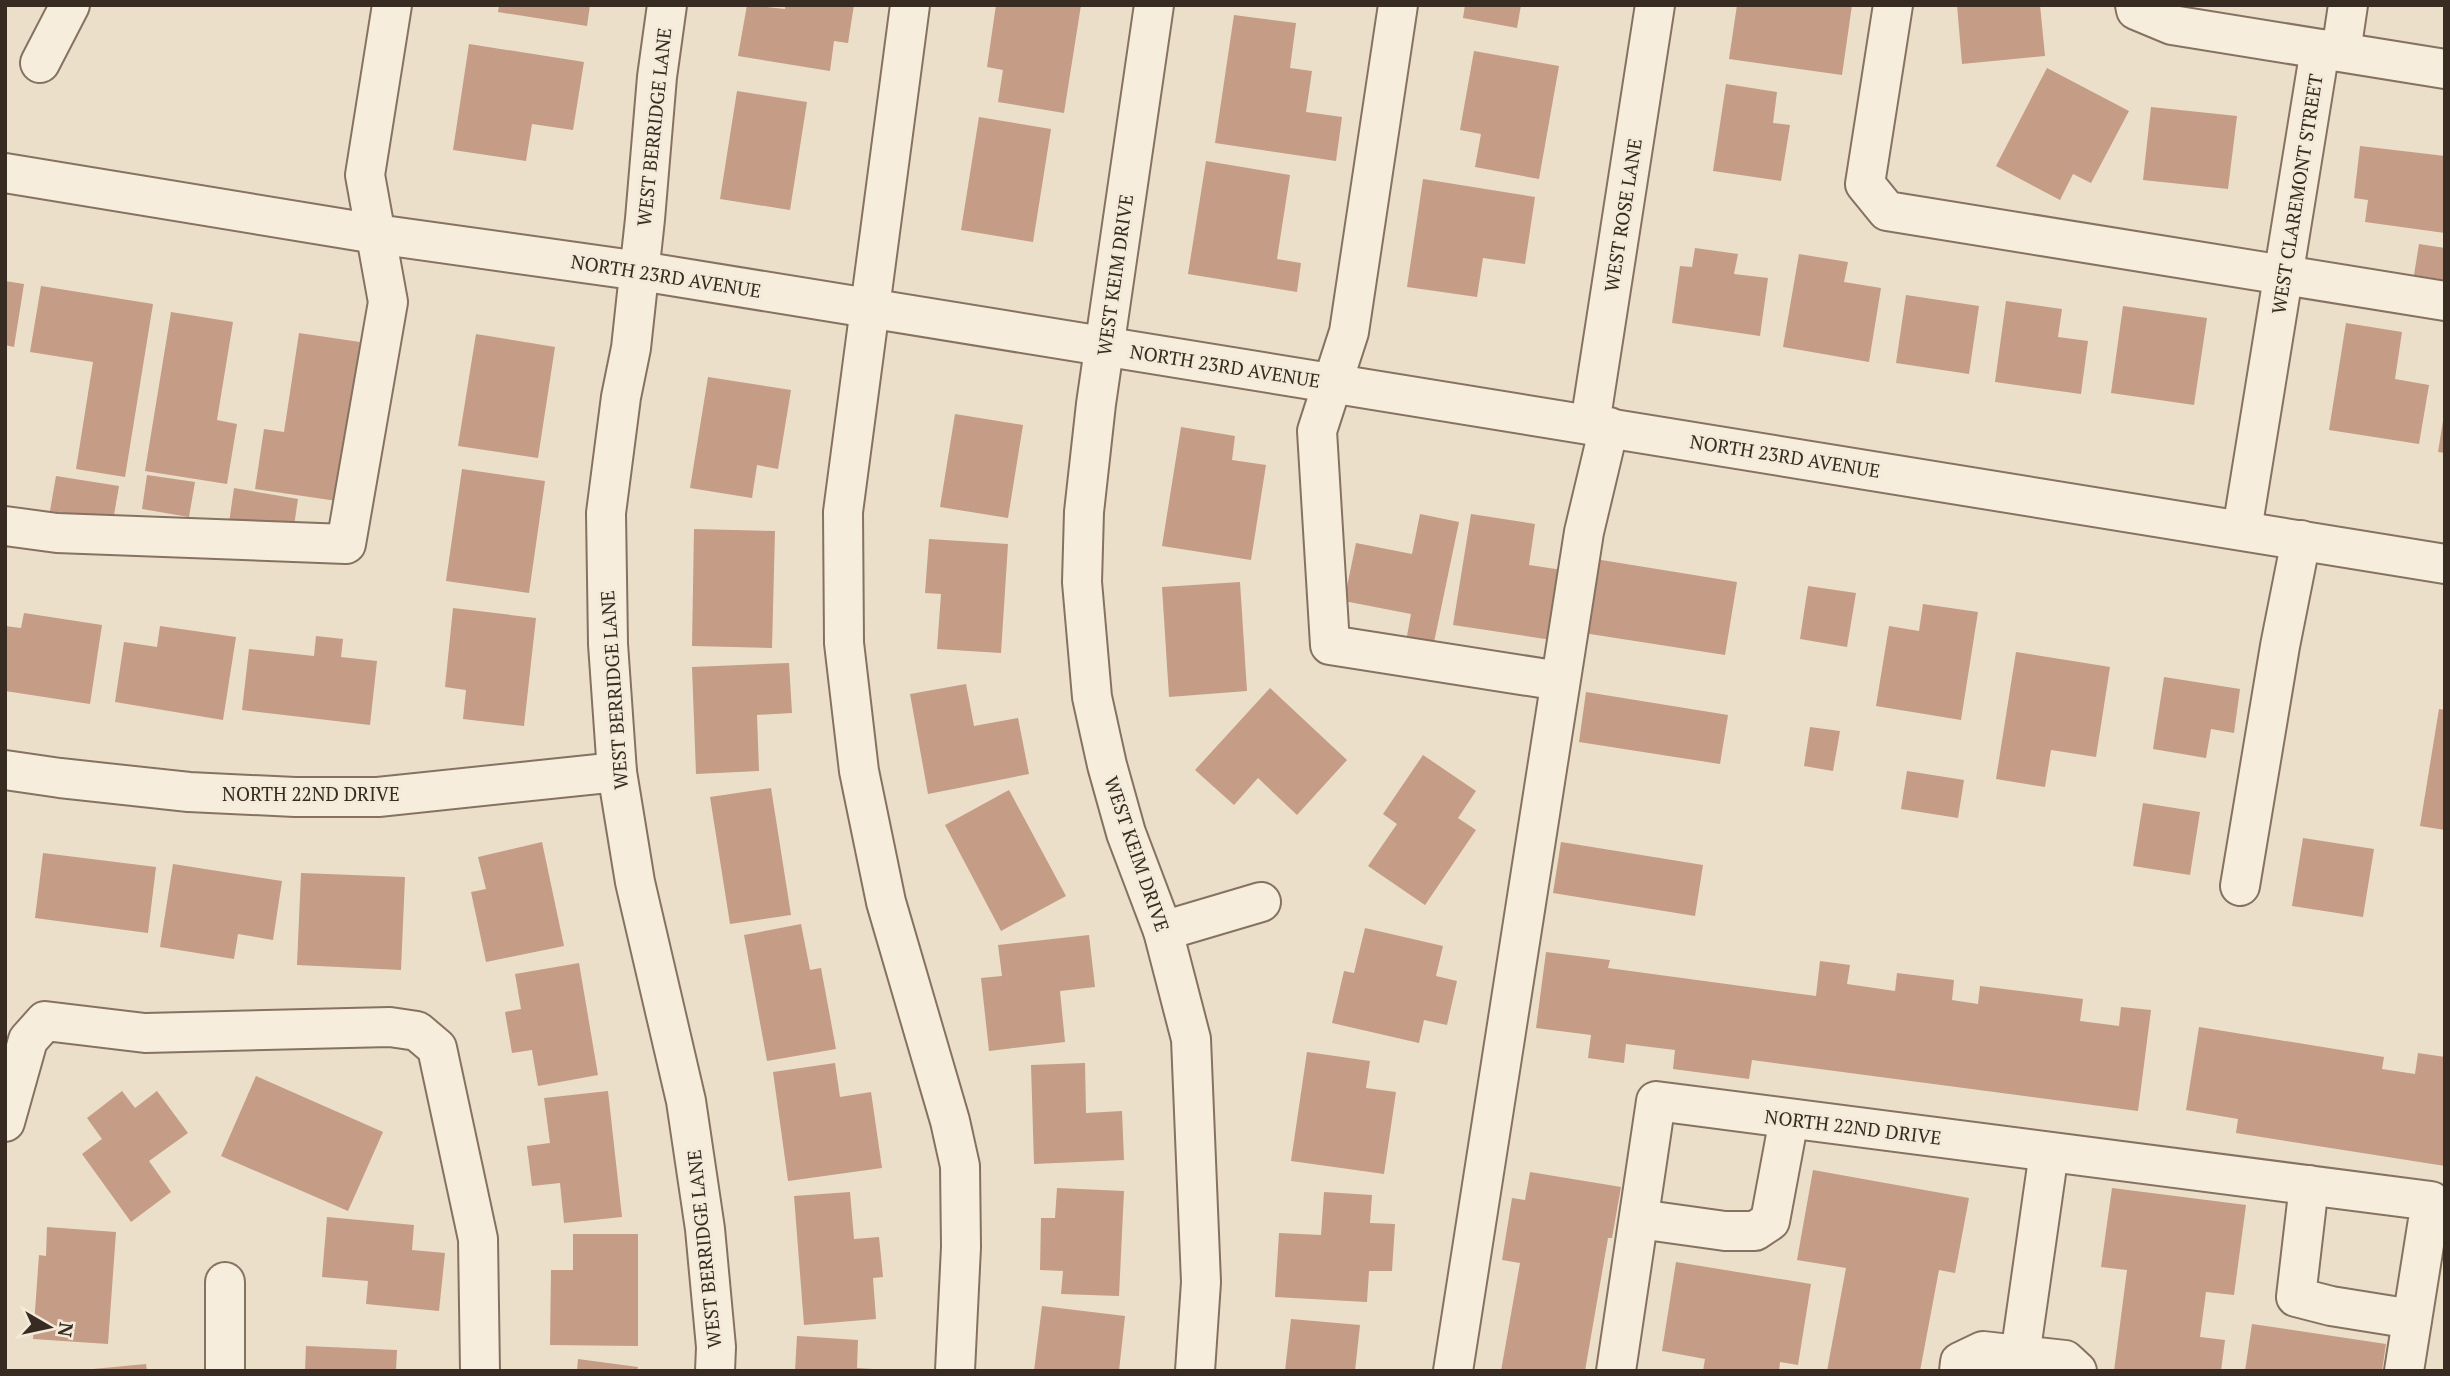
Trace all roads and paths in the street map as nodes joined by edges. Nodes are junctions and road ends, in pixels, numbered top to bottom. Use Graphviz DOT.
graph roads {
  1 [pos="70,5"];
  2 [pos="392,5"];
  3 [pos="667,5"];
  4 [pos="911,5"];
  5 [pos="1154,5"];
  6 [pos="1398,5"];
  7 [pos="1655,5"];
  8 [pos="1893,5"];
  9 [pos="2136,5"];
  10 [pos="2348,5"];
  11 [pos="2330,51"];
  12 [pos="40,63"];
  13 [pos="2445,69"];
  14 [pos="5,173"];
  15 [pos="376,234"];
  16 [pos="640,271"];
  17 [pos="2284,276"];
  18 [pos="2445,301"];
  19 [pos="871,308"];
  20 [pos="1105,346"];
  21 [pos="1332,383"];
  22 [pos="1600,426"];
  23 [pos="5,526"];
  24 [pos="2242,530"];
  25 [pos="2301,540"];
  26 [pos="2445,564"];
  27 [pos="1560,681"];
  28 [pos="5,770"];
  29 [pos="617,772"];
  30 [pos="2240,886"];
  31 [pos="1261,902"];
  32 [pos="1163,931"];
  33 [pos="1789,1119"];
  34 [pos="5,1122"];
  35 [pos="2049,1152"];
  36 [pos="2309,1185"];
  37 [pos="1639,1219"];
  38 [pos="225,1282"];
  39 [pos="2412,1319"];
  40 [pos="2020,1356"];
  41 [pos="225,1371"];
  42 [pos="480,1371"];
  43 [pos="715,1371"];
  44 [pos="955,1371"];
  45 [pos="1195,1371"];
  46 [pos="1453,1371"];
  47 [pos="1616,1371"];
  48 [pos="1959,1371"];
  49 [pos="2077,1371"];
  50 [pos="2404,1371"];
  1 -- 12 [label="street"];
  2 -- 15 [label="street"];
  3 -- 16 [label="street, WEST BERRIDGE LANE"];
  4 -- 19 [label="street"];
  5 -- 20 [label="street, WEST KEIM DRIVE"];
  6 -- 21 [label="street"];
  7 -- 22 [label="street, WEST ROSE LANE"];
  8 -- 17 [label="street"];
  9 -- 11 [label="street, WEST CLAREMONT STREET"];
  10 -- 11 [label="street"];
  11 -- 13 [label="street"];
  11 -- 17 [label="street, WEST CLAREMONT STREET"];
  14 -- 15 [label="street, NORTH 23RD AVENUE"];
  15 -- 16 [label="street, NORTH 23RD AVENUE"];
  15 -- 23 [label="street"];
  16 -- 19 [label="street, NORTH 23RD AVENUE"];
  16 -- 29 [label="street, WEST BERRIDGE LANE"];
  17 -- 18 [label="street"];
  17 -- 24 [label="street, WEST CLAREMONT STREET"];
  19 -- 20 [label="street, NORTH 23RD AVENUE"];
  19 -- 44 [label="street"];
  20 -- 21 [label="street, NORTH 23RD AVENUE"];
  20 -- 32 [label="street, WEST KEIM DRIVE"];
  21 -- 22 [label="street, NORTH 23RD AVENUE"];
  21 -- 27 [label="street"];
  22 -- 24 [label="street, NORTH 23RD AVENUE"];
  22 -- 27 [label="street, WEST ROSE LANE"];
  24 -- 25 [label="street, NORTH 23RD AVENUE"];
  25 -- 26 [label="street, NORTH 23RD AVENUE"];
  25 -- 30 [label="street"];
  27 -- 46 [label="street, WEST ROSE LANE"];
  28 -- 29 [label="street, NORTH 22ND DRIVE"];
  29 -- 43 [label="street, WEST BERRIDGE LANE"];
  31 -- 32 [label="street"];
  32 -- 45 [label="street, WEST KEIM DRIVE"];
  33 -- 35 [label="street, NORTH 22ND DRIVE"];
  33 -- 37 [label="street"];
  33 -- 37 [label="street, NORTH 22ND DRIVE"];
  34 -- 42 [label="street"];
  35 -- 36 [label="street, NORTH 22ND DRIVE"];
  35 -- 40 [label="street"];
  36 -- 39 [label="street"];
  36 -- 39 [label="street, NORTH 22ND DRIVE"];
  37 -- 47 [label="street"];
  38 -- 41 [label="street"];
  39 -- 50 [label="street"];
  40 -- 48 [label="street"];
  40 -- 49 [label="street"];
}
